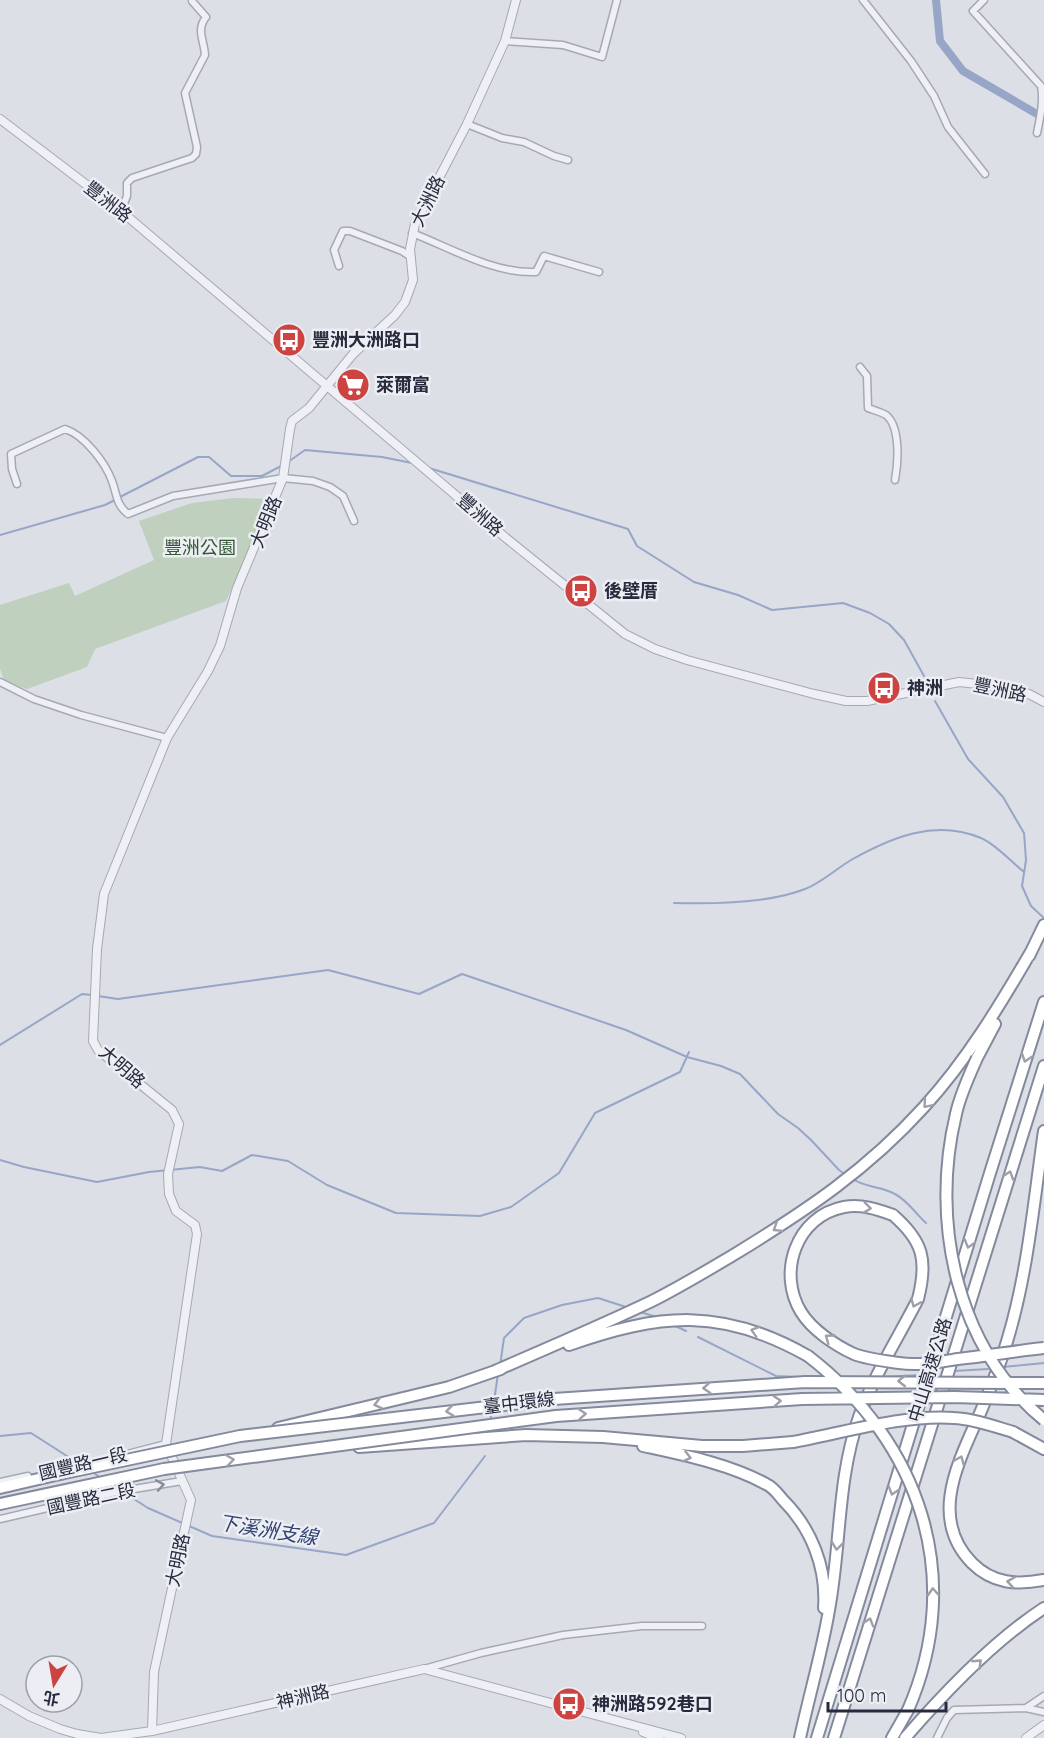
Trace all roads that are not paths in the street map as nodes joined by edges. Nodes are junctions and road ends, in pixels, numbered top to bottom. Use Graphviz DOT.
graph roads {
  1 [pos="516,0"];
  2 [pos="616,0"];
  3 [pos="863,0"];
  4 [pos="984,0"];
  5 [pos="192,1"];
  6 [pos="505,41"];
  7 [pos="0,119"];
  8 [pos="467,124"];
  9 [pos="1037,133"];
  10 [pos="568,160"];
  11 [pos="985,174"];
  12 [pos="121,211"];
  13 [pos="412,233"];
  14 [pos="411,257"];
  15 [pos="339,266"];
  16 [pos="599,272"];
  17 [pos="860,367"];
  18 [pos="328,385"];
  19 [pos="283,478"];
  20 [pos="895,480"];
  21 [pos="17,484"];
  22 [pos="354,521"];
  23 [pos="0,682"];
  24 [pos="1044,702"];
  25 [pos="167,738"];
  26 [pos="1044,925"];
  27 [pos="1044,1002"];
  28 [pos="995,1018"];
  29 [pos="1044,1066"];
  30 [pos="1044,1131"];
  31 [pos="1044,1348"];
  32 [pos="495,1371"];
  33 [pos="1044,1383"];
  34 [pos="1044,1400"];
  35 [pos="1044,1420"];
  36 [pos="526,1435"];
  37 [pos="240,1436"];
  38 [pos="166,1444"];
  39 [pos="1044,1449"];
  40 [pos="254,1457"];
  41 [pos="182,1481"];
  42 [pos="0,1482"];
  43 [pos="0,1488"];
  44 [pos="0,1504"];
  45 [pos="0,1519"];
  46 [pos="1044,1580"];
  47 [pos="1044,1608"];
  48 [pos="702,1626"];
  49 [pos="821,1641"];
  50 [pos="424,1669"];
  51 [pos="1044,1696"];
  52 [pos="0,1699"];
  53 [pos="1026,1708"];
  54 [pos="1044,1712"];
  55 [pos="1044,1726"];
  56 [pos="152,1731"];
  57 [pos="661,1735"];
  58 [pos="681,1738"];
  59 [pos="800,1738"];
  60 [pos="817,1738"];
  61 [pos="834,1738"];
  62 [pos="892,1738"];
  63 [pos="905,1738"];
  64 [pos="937,1738"];
  65 [pos="1026,1738"];
  66 [pos="1033,1738"];
  1 -- 6 [label="street, 大洲路"];
  2 -- 6 [label="street"];
  3 -- 11 [label="street"];
  4 -- 9 [label="street"];
  5 -- 12 [label="street"];
  6 -- 8 [label="street, 大洲路"];
  7 -- 12 [label="street, 豐洲路"];
  8 -- 10 [label="street"];
  8 -- 13 [label="street, 大洲路"];
  12 -- 18 [label="street, 豐洲路"];
  13 -- 14 [label="street, 大洲路"];
  13 -- 16 [label="street"];
  14 -- 15 [label="street"];
  14 -- 18 [label="street, 大洲路"];
  17 -- 20 [label="street"];
  18 -- 19 [label="street, 大明路"];
  18 -- 24 [label="street, 豐洲路"];
  19 -- 21 [label="street"];
  19 -- 22 [label="street"];
  19 -- 25 [label="street, 大明路"];
  23 -- 25 [label="street"];
  25 -- 38 [label="street, 大明路"];
  26 -- 28 [label="highway"];
  27 -- 60 [label="highway, 中山高速公路, one-way"];
  28 -- 32 [label="highway, one-way"];
  28 -- 35 [label="highway, bridge"];
  61 -- 29 [label="highway, 中山高速公路, one-way"];
  46 -- 30 [label="highway, one-way"];
  31 -- 49 [label="highway, one-way, bridge"];
  32 -- 37 [label="highway, one-way, bridge"];
  62 -- 32 [label="highway, one-way, bridge"];
  33 -- 37 [label="highway, 臺中環線, one-way, bridge"];
  40 -- 34 [label="highway, 臺中環線, one-way, bridge"];
  36 -- 39 [label="highway, bridge"];
  36 -- 40 [label="highway, bridge"];
  36 -- 49 [label="highway, one-way"];
  37 -- 43 [label="highway, 臺中環線, bridge"];
  38 -- 41 [label="street, 大明路"];
  38 -- 42 [label="street, 國豐路一段"];
  44 -- 40 [label="highway, 臺中環線, one-way, bridge"];
  45 -- 41 [label="street, 國豐路二段, one-way"];
  41 -- 56 [label="street, 大明路"];
  63 -- 47 [label="highway, one-way"];
  48 -- 50 [label="street"];
  49 -- 59 [label="highway"];
  50 -- 56 [label="street, 神洲路"];
  50 -- 57 [label="street, 神洲路"];
  51 -- 53 [label="street"];
  52 -- 56 [label="street, 神洲路"];
  53 -- 54 [label="street"];
  53 -- 64 [label="street"];
  55 -- 65 [label="street"];
  55 -- 66 [label="street"];
  57 -- 58 [label="street, 神洲路"];
}
